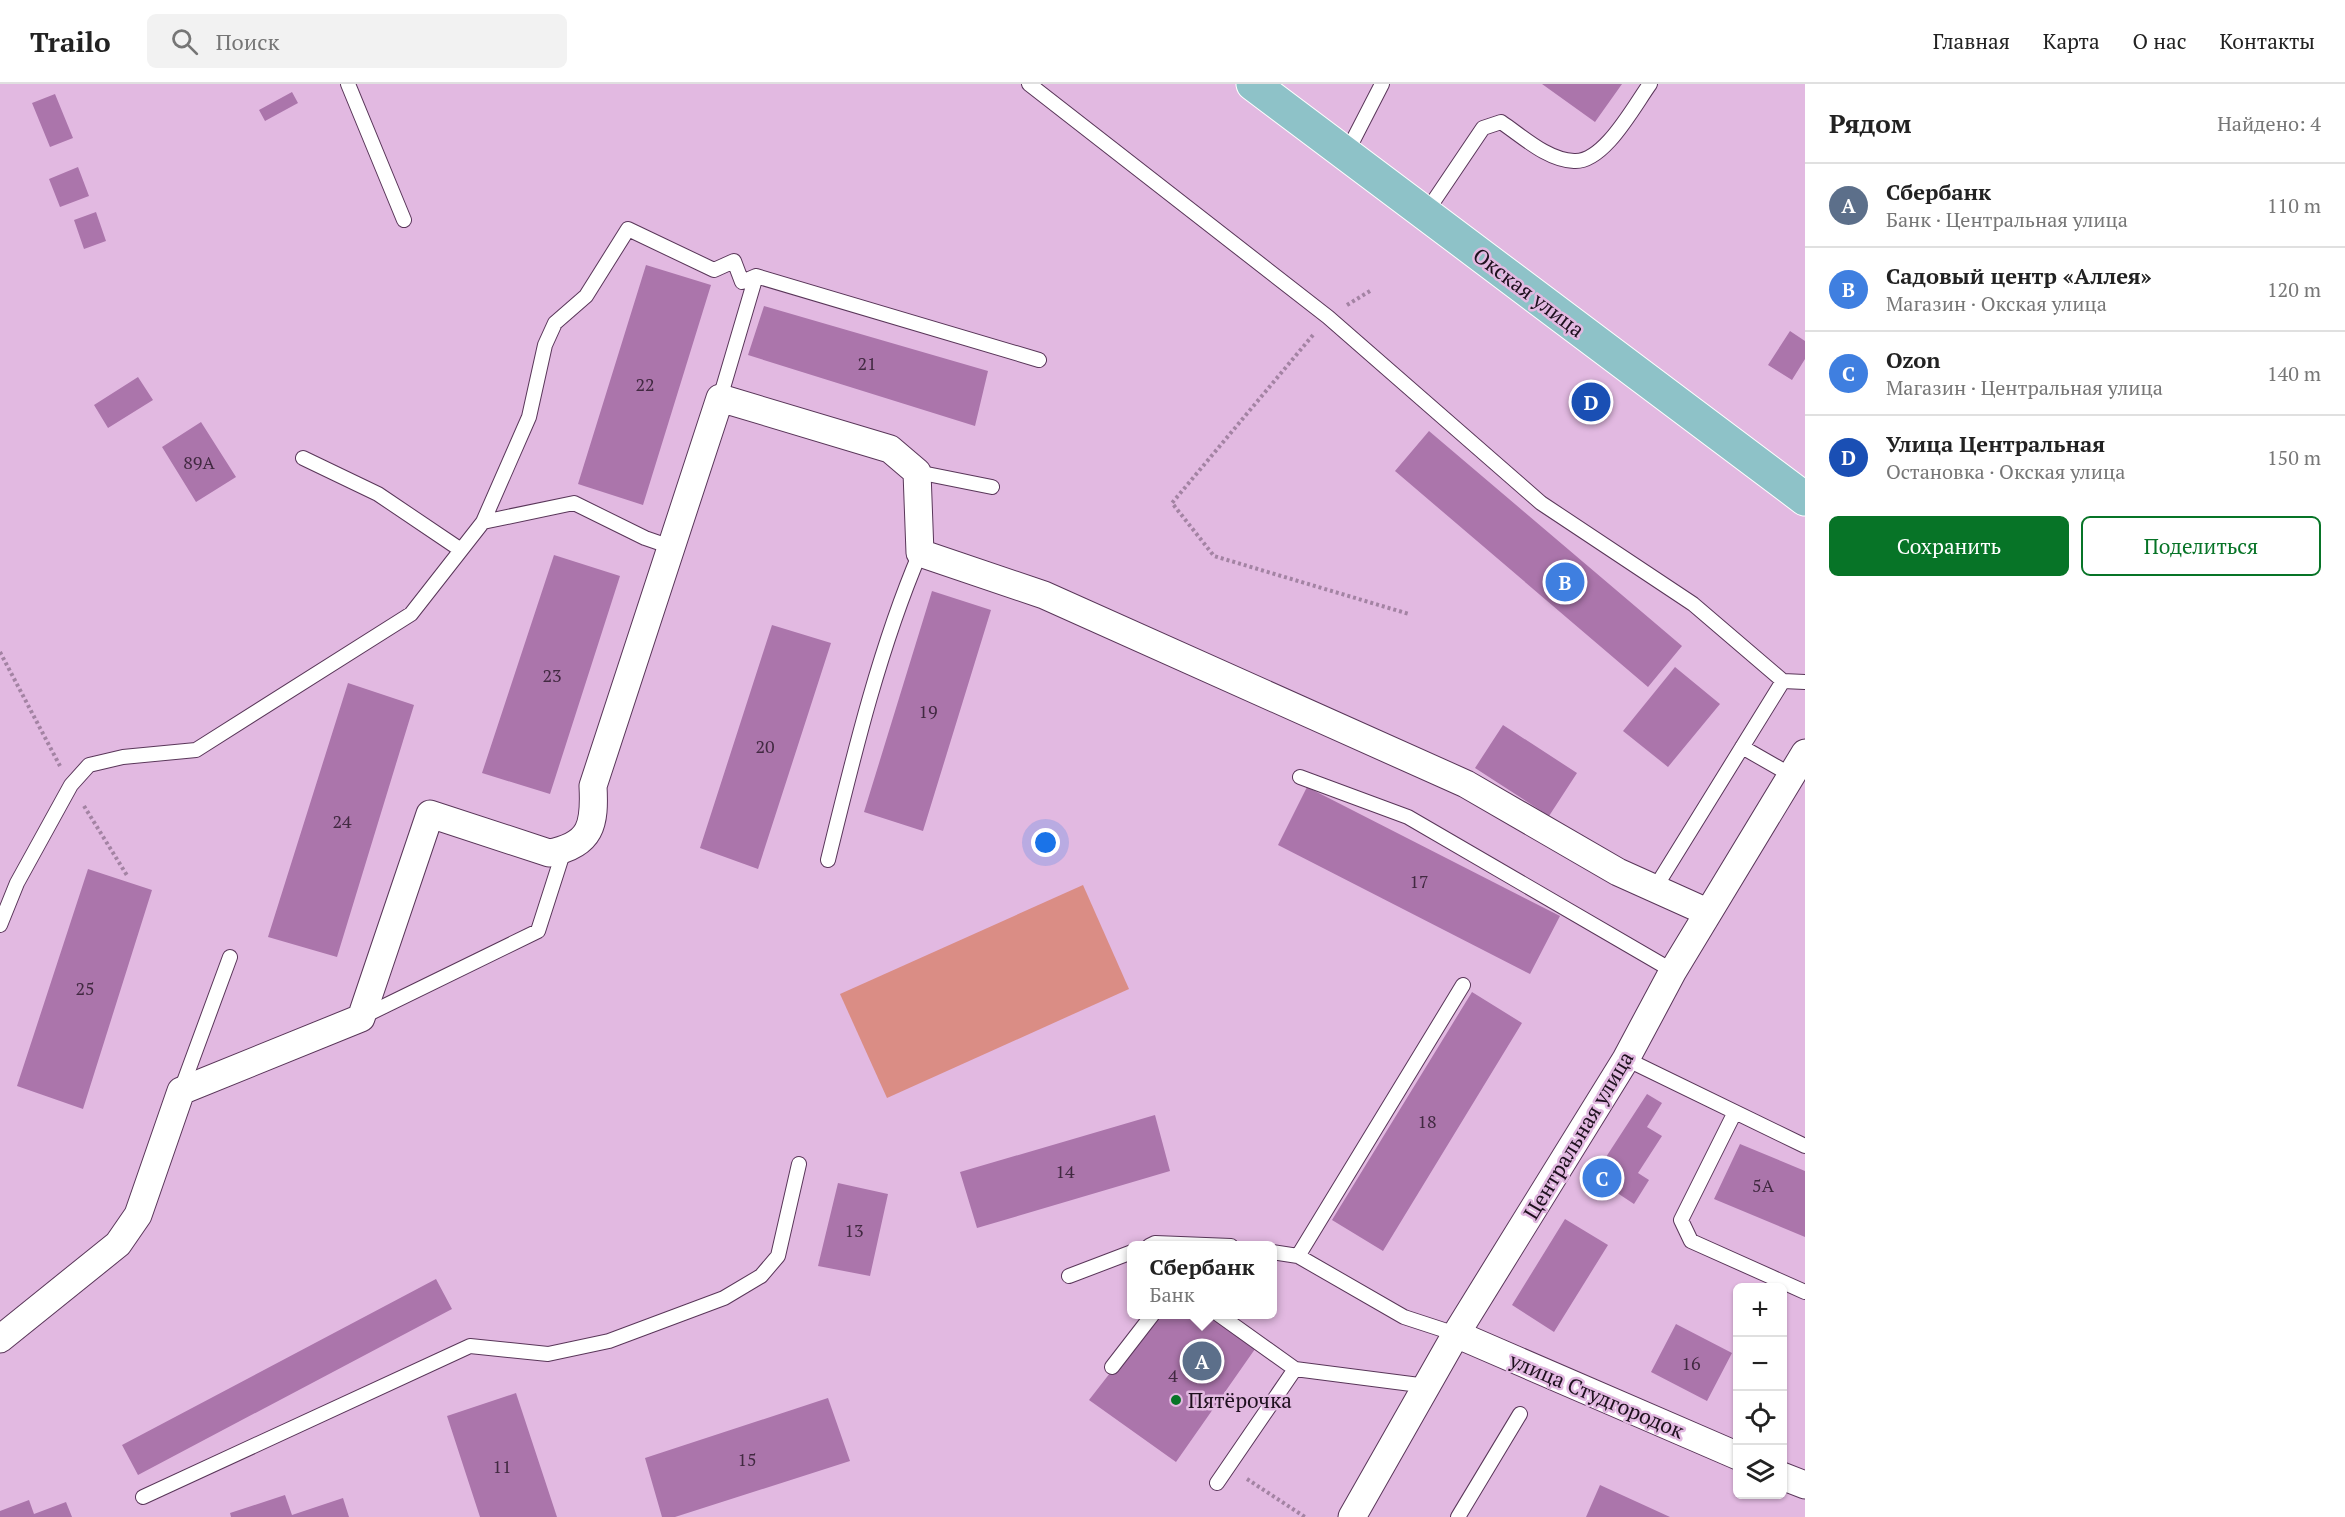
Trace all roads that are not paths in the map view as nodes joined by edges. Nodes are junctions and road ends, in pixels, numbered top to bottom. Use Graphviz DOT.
graph roads {
  1 [pos="348,84"];
  2 [pos="1029,84"];
  3 [pos="1253,84"];
  4 [pos="1382,84"];
  5 [pos="1650,84"];
  6 [pos="1346,154"];
  7 [pos="1425,214"];
  8 [pos="404,220"];
  9 [pos="756,276"];
  10 [pos="1039,360"];
  11 [pos="720,398"];
  12 [pos="303,459"];
  13 [pos="917,472"];
  14 [pos="992,487"];
  15 [pos="1805,498"];
  16 [pos="483,522"];
  17 [pos="671,548"];
  18 [pos="461,550"];
  19 [pos="920,553"];
  20 [pos="1783,681"];
  21 [pos="1805,682"];
  22 [pos="1742,747"];
  23 [pos="1798,764"];
  24 [pos="1300,777"];
  25 [pos="564,850"];
  26 [pos="828,860"];
  27 [pos="1655,888"];
  28 [pos="1707,912"];
  29 [pos="0,925"];
  30 [pos="230,957"];
  31 [pos="1673,971"];
  32 [pos="1463,985"];
  33 [pos="361,1018"];
  34 [pos="1626,1059"];
  35 [pos="181,1091"];
  36 [pos="1735,1112"];
  37 [pos="1805,1146"];
  38 [pos="799,1164"];
  39 [pos="1277,1253"];
  40 [pos="1127,1254"];
  41 [pos="1298,1256"];
  42 [pos="1069,1276"];
  43 [pos="1805,1292"];
  44 [pos="1149,1319"];
  45 [pos="1225,1319"];
  46 [pos="1456,1334"];
  47 [pos="0,1339"];
  48 [pos="1112,1367"];
  49 [pos="1295,1369"];
  50 [pos="1427,1386"];
  51 [pos="1520,1414"];
  52 [pos="1733,1454"];
  53 [pos="1787,1478"];
  54 [pos="1217,1483"];
  55 [pos="1805,1485"];
  56 [pos="143,1497"];
  57 [pos="1352,1517"];
  58 [pos="1458,1517"];
  1 -- 8 [label="lane"];
  2 -- 20 [label="lane"];
  3 -- 6 [label="main road, Окская улица"];
  4 -- 6 [label="lane"];
  5 -- 7 [label="lane"];
  6 -- 7 [label="main road, Окская улица"];
  7 -- 15 [label="main road, Окская улица"];
  9 -- 10 [label="lane"];
  9 -- 11 [label="lane"];
  9 -- 16 [label="lane"];
  11 -- 13 [label="street"];
  11 -- 17 [label="street"];
  12 -- 18 [label="lane"];
  13 -- 14 [label="lane"];
  13 -- 19 [label="street"];
  16 -- 17 [label="lane"];
  16 -- 18 [label="lane"];
  17 -- 25 [label="street"];
  18 -- 29 [label="lane"];
  19 -- 26 [label="lane"];
  19 -- 27 [label="street"];
  20 -- 21 [label="lane"];
  20 -- 22 [label="lane"];
  22 -- 23 [label="lane"];
  22 -- 27 [label="lane"];
  23 -- 28 [label="street, Центральная улица"];
  24 -- 31 [label="lane"];
  25 -- 33 [label="lane"];
  25 -- 33 [label="street"];
  27 -- 28 [label="street"];
  28 -- 31 [label="street, Центральная улица"];
  30 -- 35 [label="lane"];
  31 -- 34 [label="street, Центральная улица"];
  32 -- 41 [label="lane"];
  33 -- 35 [label="street"];
  34 -- 36 [label="lane"];
  34 -- 46 [label="street, Центральная улица"];
  35 -- 47 [label="street"];
  36 -- 37 [label="lane"];
  36 -- 43 [label="lane"];
  38 -- 56 [label="lane"];
  39 -- 41 [label="lane"];
  40 -- 42 [label="lane"];
  41 -- 46 [label="lane"];
  44 -- 48 [label="lane"];
  45 -- 49 [label="lane"];
  46 -- 50 [label="street, Центральная улица"];
  46 -- 52 [label="street, улица Студгородок"];
  49 -- 50 [label="lane"];
  49 -- 54 [label="lane"];
  50 -- 57 [label="street, Центральная улица"];
  51 -- 58 [label="lane"];
  53 -- 55 [label="street"];
}
